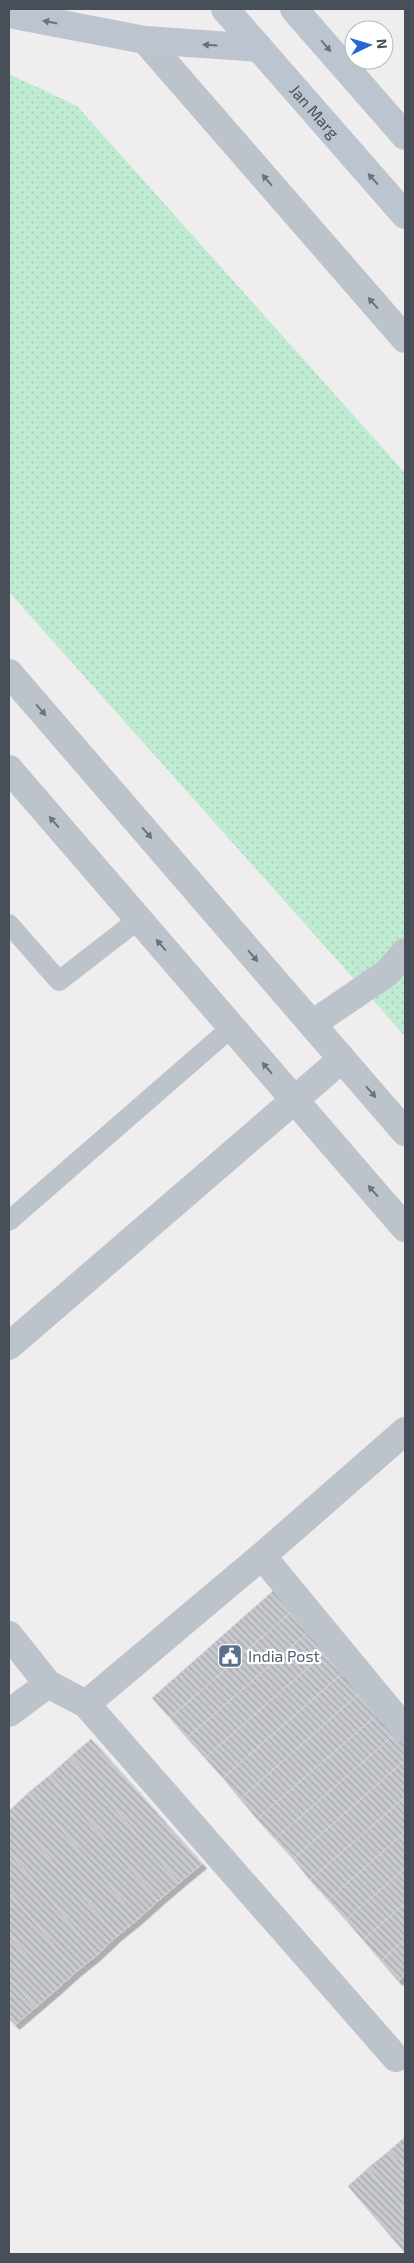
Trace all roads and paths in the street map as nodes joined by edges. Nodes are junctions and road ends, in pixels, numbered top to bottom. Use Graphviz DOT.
graph roads {
  1 [pos="225,9"];
  2 [pos="294,9"];
  3 [pos="9,14"];
  4 [pos="146,40"];
  5 [pos="259,48"];
  6 [pos="405,136"];
  7 [pos="405,215"];
  8 [pos="405,339"];
  9 [pos="9,673"];
  10 [pos="9,769"];
  11 [pos="138,919"];
  12 [pos="9,924"];
  13 [pos="405,952"];
  14 [pos="312,1024"];
  15 [pos="232,1027"];
  16 [pos="342,1059"];
  17 [pos="295,1100"];
  18 [pos="405,1132"];
  19 [pos="9,1221"];
  20 [pos="405,1228"];
  21 [pos="9,1346"];
  22 [pos="405,1431"];
  23 [pos="262,1556"];
  24 [pos="9,1635"];
  25 [pos="48,1684"];
  26 [pos="86,1704"];
  27 [pos="9,1713"];
  28 [pos="405,1729"];
  29 [pos="396,2058"];
  1 -- 5 [label="main road, Jan Marg"];
  2 -- 6 [label="main road, one-way"];
  4 -- 3 [label="main road, one-way"];
  5 -- 4 [label="main road, one-way"];
  8 -- 4 [label="street, one-way"];
  7 -- 5 [label="main road, Jan Marg, one-way"];
  9 -- 14 [label="street, one-way"];
  11 -- 10 [label="street, one-way"];
  11 -- 12 [label="lane"];
  15 -- 11 [label="street, one-way"];
  13 -- 14 [label="street"];
  14 -- 16 [label="street"];
  17 -- 15 [label="street, one-way"];
  15 -- 19 [label="lane"];
  16 -- 17 [label="street"];
  16 -- 18 [label="street, one-way"];
  20 -- 17 [label="street, one-way"];
  17 -- 21 [label="street"];
  22 -- 23 [label="street"];
  23 -- 26 [label="street"];
  23 -- 28 [label="street"];
  24 -- 25 [label="street"];
  25 -- 26 [label="street"];
  25 -- 27 [label="street"];
  26 -- 29 [label="street"];
}
